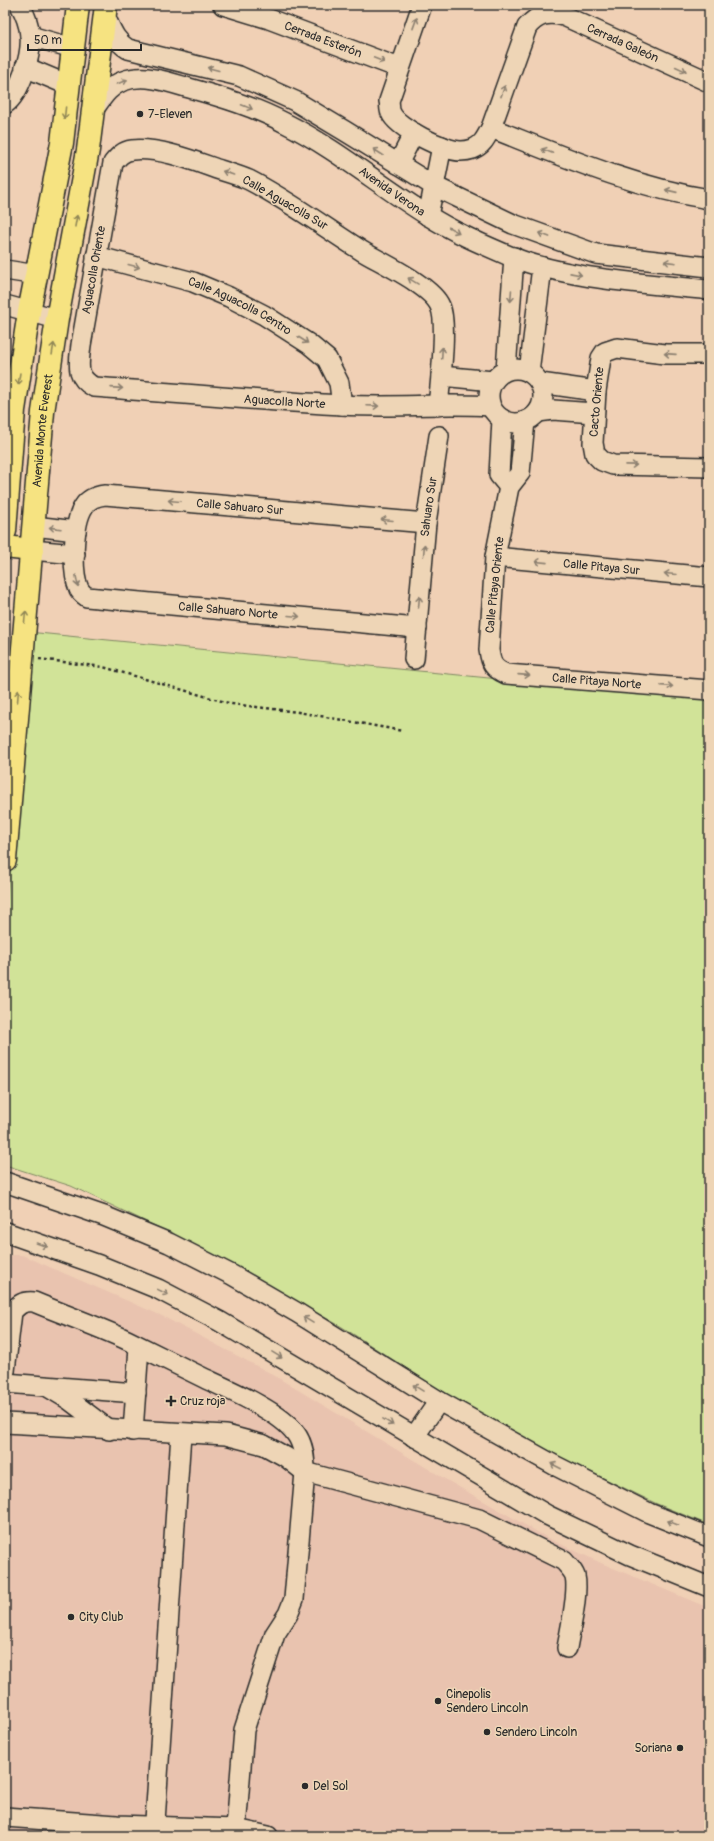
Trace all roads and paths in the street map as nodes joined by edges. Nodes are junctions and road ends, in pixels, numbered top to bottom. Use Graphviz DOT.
graph roads {
  1 [pos="20,5"];
  2 [pos="78,5"];
  3 [pos="223,5"];
  4 [pos="422,5"];
  5 [pos="106,10"];
  6 [pos="73,48"];
  7 [pos="28,52"];
  8 [pos="152,54"];
  9 [pos="399,68"];
  10 [pos="150,78"];
  11 [pos="709,82"];
  12 [pos="68,85"];
  13 [pos="5,104"];
  14 [pos="94,109"];
  15 [pos="490,128"];
  16 [pos="414,132"];
  17 [pos="442,146"];
  18 [pos="113,163"];
  19 [pos="398,164"];
  20 [pos="54,178"];
  21 [pos="82,184"];
  22 [pos="434,186"];
  23 [pos="709,199"];
  24 [pos="428,216"];
  25 [pos="96,256"];
  26 [pos="514,257"];
  27 [pos="542,267"];
  28 [pos="709,267"];
  29 [pos="5,270"];
  30 [pos="36,275"];
  31 [pos="709,290"];
  32 [pos="5,305"];
  33 [pos="29,312"];
  34 [pos="57,319"];
  35 [pos="709,354"];
  36 [pos="441,376"];
  37 [pos="500,376"];
  38 [pos="82,377"];
  39 [pos="534,378"];
  40 [pos="596,391"];
  41 [pos="342,405"];
  42 [pos="438,406"];
  43 [pos="496,413"];
  44 [pos="594,413"];
  45 [pos="531,416"];
  46 [pos="439,436"];
  47 [pos="709,467"];
  48 [pos="509,487"];
  49 [pos="426,523"];
  50 [pos="34,526"];
  51 [pos="5,531"];
  52 [pos="75,542"];
  53 [pos="5,547"];
  54 [pos="32,550"];
  55 [pos="495,558"];
  56 [pos="709,577"];
  57 [pos="417,628"];
  58 [pos="21,656"];
  59 [pos="414,660"];
  60 [pos="490,661"];
  61 [pos="709,690"];
  62 [pos="402,731"];
  63 [pos="5,860"];
  64 [pos="5,1182"];
  65 [pos="5,1232"];
  66 [pos="139,1347"];
  67 [pos="5,1370"];
  68 [pos="5,1383"];
  69 [pos="43,1385"];
  70 [pos="136,1393"];
  71 [pos="439,1401"];
  72 [pos="5,1423"];
  73 [pos="109,1430"];
  74 [pos="133,1431"];
  75 [pos="181,1434"];
  76 [pos="414,1437"];
  77 [pos="305,1472"];
  78 [pos="709,1537"];
  79 [pos="709,1587"];
  80 [pos="567,1648"];
  81 [pos="5,1817"];
  82 [pos="236,1830"];
  83 [pos="154,1831"];
  84 [pos="194,1832"];
  85 [pos="268,1836"];
  1 -- 7 [label="street"];
  2 -- 6 [label="main road"];
  3 -- 9 [label="street, Cerrada Esterón, one-way"];
  9 -- 4 [label="street, one-way"];
  5 -- 8 [label="street, Avenida Verona"];
  5 -- 14 [label="main road, Avenida Monte Everest"];
  6 -- 7 [label="street"];
  6 -- 12 [label="main road"];
  7 -- 12 [label="street"];
  7 -- 13 [label="street"];
  8 -- 10 [label="street"];
  19 -- 8 [label="street, Avenida Verona, one-way"];
  9 -- 16 [label="street"];
  14 -- 10 [label="street, Avenida Verona, one-way"];
  10 -- 24 [label="street, Avenida Verona, one-way"];
  15 -- 11 [label="street, Cerrada Galeón, one-way"];
  12 -- 20 [label="main road, one-way"];
  14 -- 21 [label="main road, Avenida Monte Everest"];
  15 -- 17 [label="street, Cerrada Galeón"];
  23 -- 15 [label="street, one-way"];
  16 -- 17 [label="street"];
  16 -- 19 [label="street"];
  17 -- 22 [label="street"];
  18 -- 25 [label="street, Aguacolla Oriente"];
  36 -- 18 [label="street, Calle Aguacolla Sur, one-way"];
  19 -- 22 [label="street, Avenida Verona"];
  20 -- 21 [label="main road"];
  20 -- 30 [label="main road"];
  34 -- 21 [label="main road, Avenida Monte Everest, one-way"];
  22 -- 24 [label="street"];
  28 -- 22 [label="street, Avenida Verona, one-way"];
  24 -- 26 [label="street, Avenida Verona, one-way"];
  25 -- 38 [label="street, Aguacolla Oriente"];
  25 -- 41 [label="street, Calle Aguacolla Centro, one-way"];
  26 -- 27 [label="street, Avenida Verona"];
  26 -- 37 [label="street, one-way"];
  27 -- 31 [label="street, Avenida Verona, one-way"];
  27 -- 39 [label="street"];
  29 -- 30 [label="street"];
  30 -- 33 [label="main road"];
  32 -- 33 [label="street"];
  33 -- 34 [label="street"];
  33 -- 51 [label="main road, one-way"];
  50 -- 34 [label="main road, Avenida Monte Everest, one-way"];
  35 -- 40 [label="street, Cacto Oriente, one-way"];
  36 -- 37 [label="street"];
  36 -- 42 [label="street"];
  37 -- 39 [label="street"];
  37 -- 43 [label="street"];
  38 -- 41 [label="street, Aguacolla Norte, one-way"];
  39 -- 40 [label="street"];
  39 -- 45 [label="street"];
  40 -- 44 [label="street, Cacto Oriente"];
  41 -- 42 [label="street, Aguacolla Norte, one-way"];
  42 -- 43 [label="street, Aguacolla Norte"];
  43 -- 45 [label="street"];
  43 -- 48 [label="street"];
  44 -- 45 [label="street"];
  44 -- 47 [label="street, Cacto Oriente, one-way"];
  45 -- 48 [label="street, Calle Pitaya Oriente"];
  46 -- 49 [label="street, Sahuaro Sur"];
  48 -- 55 [label="street, Calle Pitaya Oriente"];
  49 -- 52 [label="street, Calle Sahuaro Sur, one-way"];
  57 -- 49 [label="street, Sahuaro Sur, one-way"];
  52 -- 50 [label="street, one-way"];
  50 -- 54 [label="main road, Avenida Monte Everest"];
  52 -- 54 [label="street"];
  52 -- 57 [label="street, Calle Sahuaro Norte, one-way"];
  53 -- 54 [label="main road"];
  58 -- 54 [label="main road, Avenida Monte Everest, one-way"];
  56 -- 55 [label="street, Calle Pitaya Sur, one-way"];
  55 -- 60 [label="street, Calle Pitaya Oriente"];
  57 -- 59 [label="street, Sahuaro Sur"];
  58 -- 62 [label="path"];
  63 -- 58 [label="main road, Avenida Monte Everest, one-way"];
  60 -- 61 [label="street, Calle Pitaya Norte, one-way"];
  71 -- 64 [label="street, one-way"];
  65 -- 76 [label="street, one-way"];
  66 -- 67 [label="street"];
  66 -- 70 [label="street"];
  66 -- 77 [label="street"];
  68 -- 69 [label="street"];
  69 -- 70 [label="street"];
  69 -- 73 [label="street"];
  70 -- 74 [label="street"];
  71 -- 76 [label="street"];
  78 -- 71 [label="street, one-way"];
  72 -- 73 [label="street"];
  73 -- 74 [label="street"];
  74 -- 75 [label="street"];
  75 -- 77 [label="street"];
  75 -- 83 [label="street"];
  76 -- 79 [label="street"];
  77 -- 80 [label="street"];
  77 -- 82 [label="street"];
  81 -- 83 [label="street"];
  82 -- 84 [label="street"];
  82 -- 85 [label="street"];
  83 -- 84 [label="street"];
}
